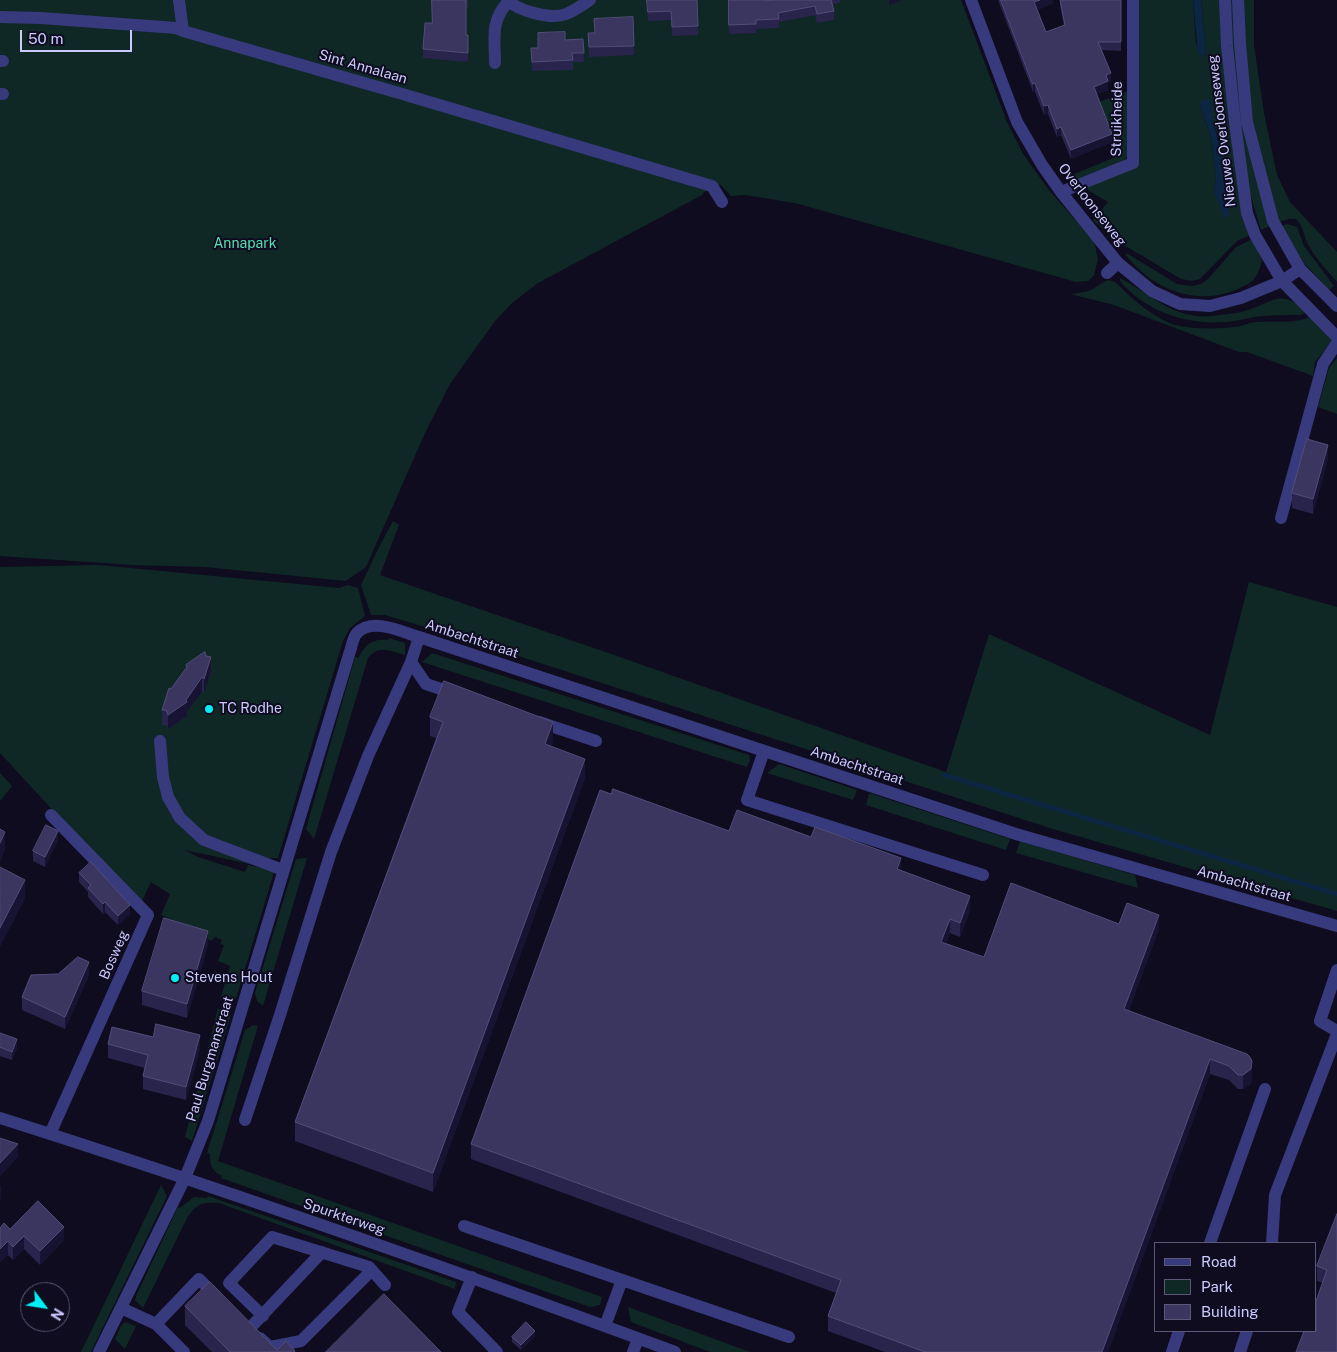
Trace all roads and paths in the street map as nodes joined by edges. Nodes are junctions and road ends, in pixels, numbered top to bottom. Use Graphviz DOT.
graph roads {
  1 [pos="179,0"];
  2 [pos="590,0"];
  3 [pos="971,0"];
  4 [pos="1133,0"];
  5 [pos="1225,0"];
  6 [pos="1238,0"];
  7 [pos="507,1"];
  8 [pos="0,17"];
  9 [pos="183,32"];
  10 [pos="494,63"];
  11 [pos="1062,192"];
  12 [pos="722,202"];
  13 [pos="1118,263"];
  14 [pos="1300,269"];
  15 [pos="1107,273"];
  16 [pos="1282,281"];
  17 [pos="1337,306"];
  18 [pos="1337,337"];
  19 [pos="1337,343"];
  20 [pos="1281,518"];
  21 [pos="370,626"];
  22 [pos="419,637"];
  23 [pos="411,662"];
  24 [pos="464,696"];
  25 [pos="530,719"];
  26 [pos="160,741"];
  27 [pos="596,741"];
  28 [pos="764,751"];
  29 [pos="51,815"];
  30 [pos="283,870"];
  31 [pos="983,875"];
  32 [pos="1337,926"];
  33 [pos="1337,970"];
  34 [pos="1337,1033"];
  35 [pos="1265,1089"];
  36 [pos="0,1118"];
  37 [pos="245,1120"];
  38 [pos="50,1134"];
  39 [pos="185,1178"];
  40 [pos="464,1226"];
  41 [pos="1210,1242"];
  42 [pos="1272,1242"];
  43 [pos="322,1252"];
  44 [pos="372,1270"];
  45 [pos="472,1277"];
  46 [pos="622,1280"];
  47 [pos="385,1285"];
  48 [pos="224,1304"];
  49 [pos="120,1308"];
  50 [pos="262,1316"];
  51 [pos="156,1324"];
  52 [pos="605,1326"];
  53 [pos="1179,1332"];
  54 [pos="1247,1332"];
  55 [pos="790,1337"];
  56 [pos="638,1339"];
  57 [pos="99,1352"];
  58 [pos="184,1352"];
  59 [pos="497,1352"];
  60 [pos="633,1352"];
  61 [pos="674,1352"];
  62 [pos="1172,1352"];
  63 [pos="1240,1352"];
  1 -- 9 [label="street"];
  2 -- 7 [label="street"];
  3 -- 11 [label="street, Overloonseweg"];
  4 -- 11 [label="street, Struikheide"];
  5 -- 16 [label="street, Nieuwe Overloonseweg"];
  6 -- 14 [label="street, Nieuwe Overloonseweg"];
  7 -- 10 [label="street"];
  8 -- 9 [label="street, Sint Annalaan"];
  9 -- 12 [label="street, Sint Annalaan"];
  11 -- 13 [label="street, Overloonseweg"];
  13 -- 15 [label="street"];
  13 -- 16 [label="street, Overloonseweg"];
  14 -- 16 [label="street, Overloonseweg"];
  14 -- 17 [label="street"];
  16 -- 18 [label="street"];
  19 -- 20 [label="street"];
  21 -- 22 [label="street, Ambachtstraat"];
  21 -- 30 [label="street, Paul Burgmanstraat"];
  22 -- 23 [label="street"];
  22 -- 28 [label="street, Ambachtstraat"];
  23 -- 24 [label="street"];
  23 -- 37 [label="street"];
  25 -- 27 [label="street"];
  26 -- 30 [label="street"];
  28 -- 31 [label="street"];
  28 -- 32 [label="street, Ambachtstraat"];
  29 -- 38 [label="street, Bosweg"];
  30 -- 39 [label="street, Paul Burgmanstraat"];
  33 -- 34 [label="street"];
  34 -- 42 [label="street"];
  35 -- 41 [label="street"];
  36 -- 38 [label="street, Spurkterweg"];
  38 -- 39 [label="street, Spurkterweg"];
  39 -- 45 [label="street, Spurkterweg"];
  39 -- 49 [label="street, Paul Burgmanstraat"];
  40 -- 46 [label="street"];
  43 -- 44 [label="street"];
  43 -- 50 [label="street"];
  43 -- 50 [label="street"];
  44 -- 47 [label="street"];
  44 -- 50 [label="street"];
  45 -- 52 [label="street, Spurkterweg"];
  45 -- 59 [label="street"];
  46 -- 52 [label="street"];
  46 -- 55 [label="street"];
  48 -- 51 [label="street"];
  49 -- 51 [label="street"];
  49 -- 57 [label="street, Paul Burgmanstraat"];
  51 -- 58 [label="street"];
  52 -- 56 [label="street, Spurkterweg"];
  53 -- 62 [label="street"];
  54 -- 63 [label="street"];
  56 -- 60 [label="street"];
  56 -- 61 [label="street, Spurkterweg"];
}
